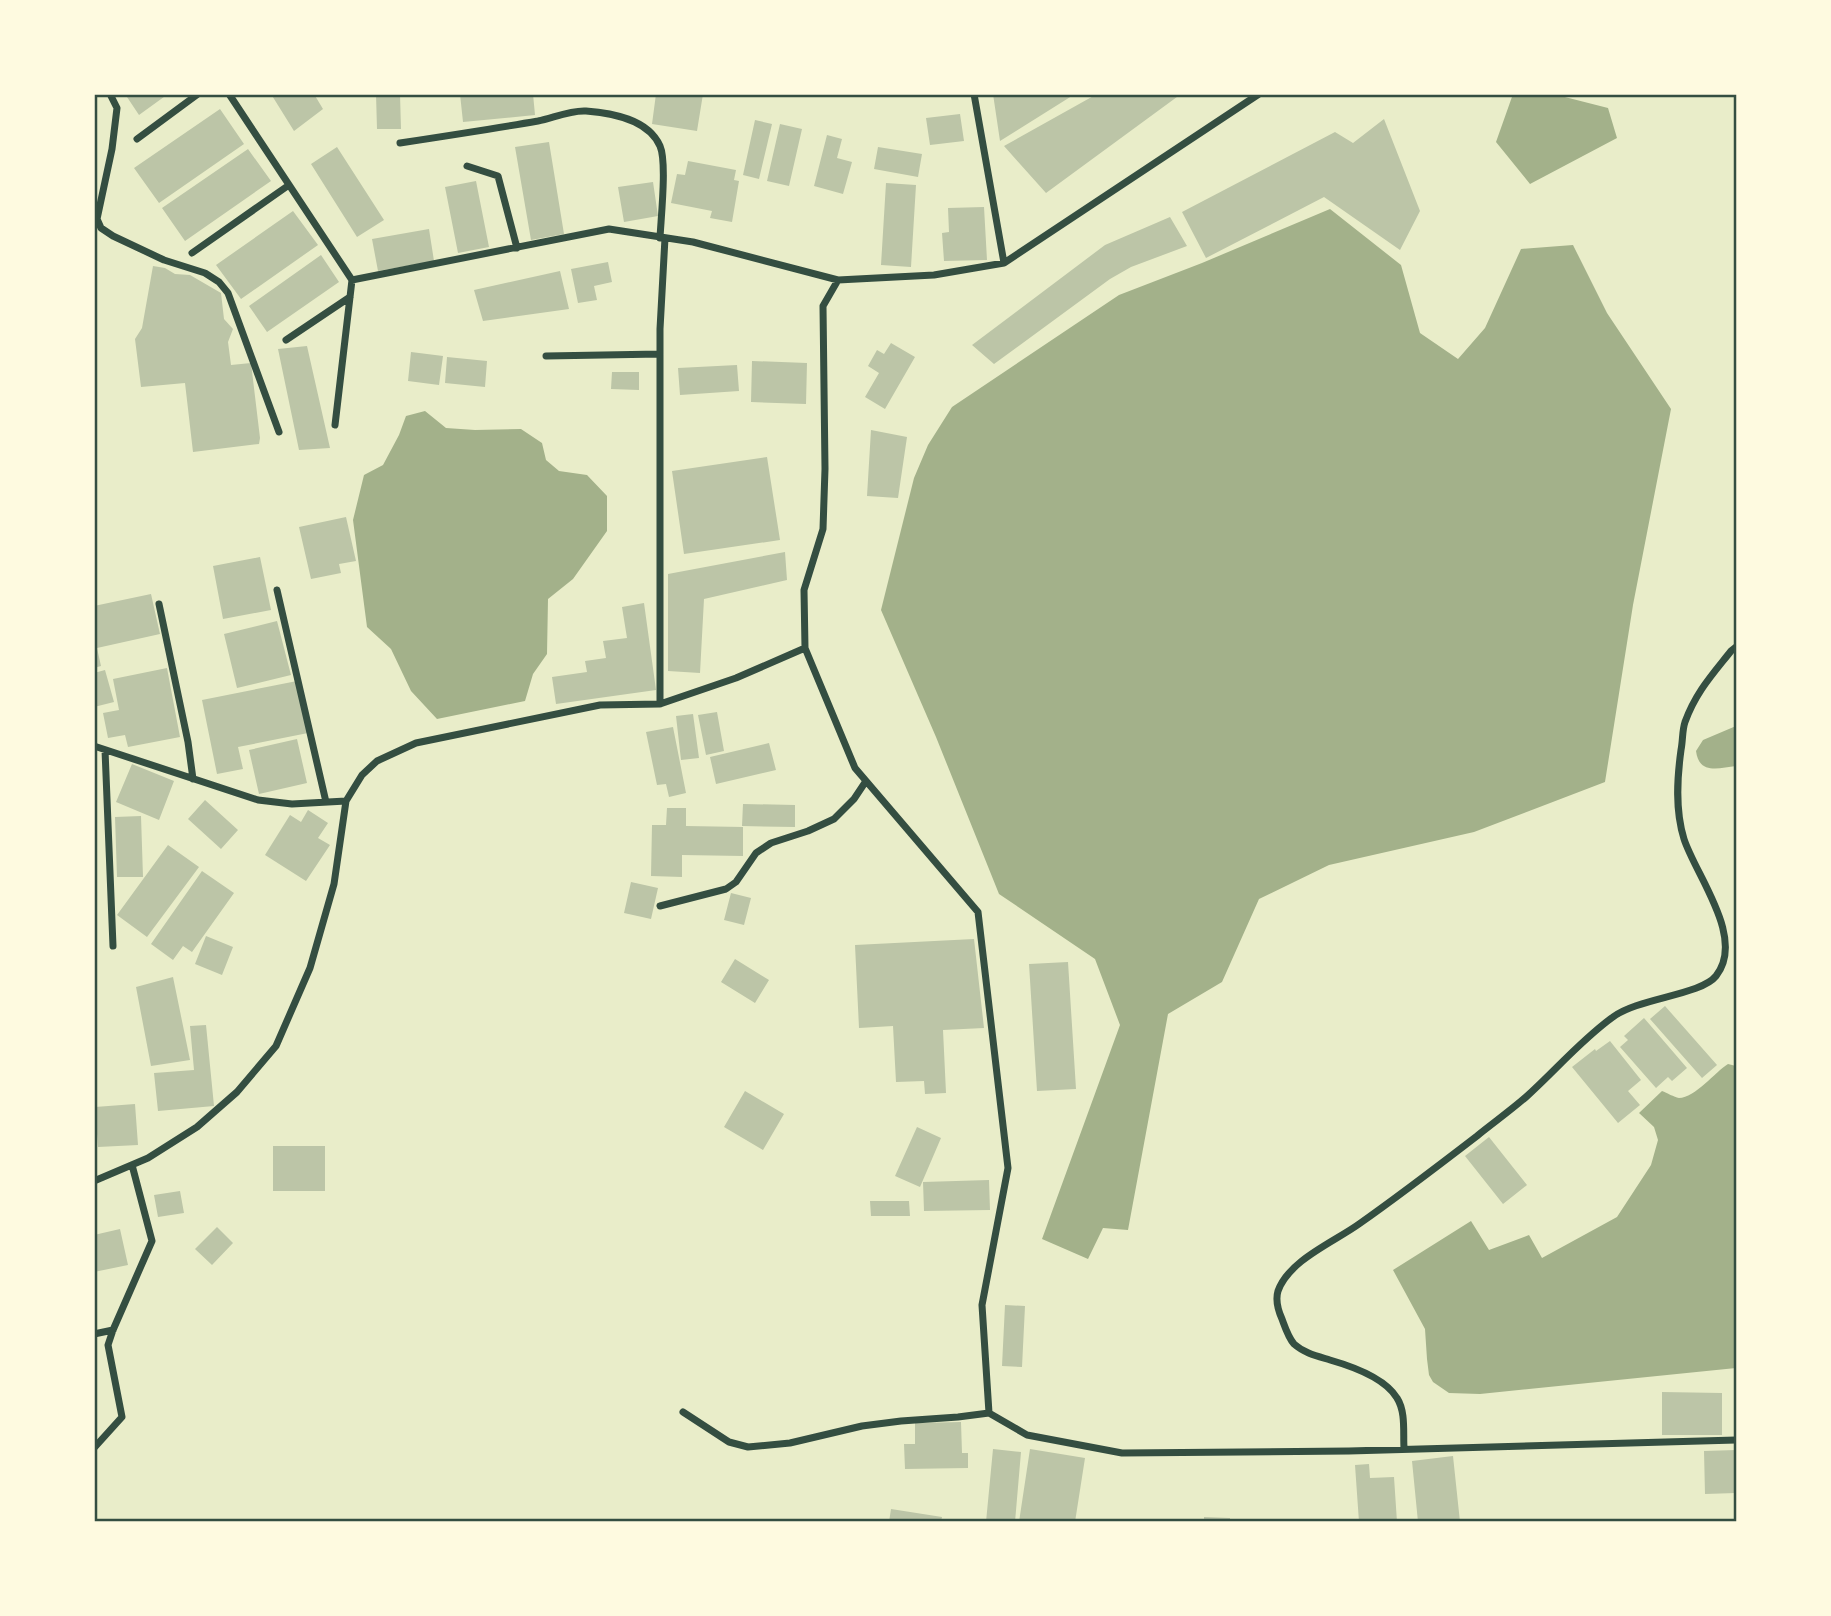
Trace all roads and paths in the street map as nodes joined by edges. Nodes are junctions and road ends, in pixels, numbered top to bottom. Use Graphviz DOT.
graph roads {
  1 [pos="110,94"];
  2 [pos="198,94"];
  3 [pos="229,94"];
  4 [pos="974,94"];
  5 [pos="1259,94"];
  6 [pos="137,139"];
  7 [pos="400,143"];
  8 [pos="467,166"];
  9 [pos="289,185"];
  10 [pos="663,238"];
  11 [pos="517,247"];
  12 [pos="192,253"];
  13 [pos="1003,263"];
  14 [pos="352,280"];
  15 [pos="838,280"];
  16 [pos="350,297"];
  17 [pos="286,340"];
  18 [pos="660,354"];
  19 [pos="546,356"];
  20 [pos="335,425"];
  21 [pos="279,432"];
  22 [pos="277,590"];
  23 [pos="159,604"];
  24 [pos="1737,647"];
  25 [pos="804,648"];
  26 [pos="660,704"];
  27 [pos="94,746"];
  28 [pos="105,750"];
  29 [pos="193,779"];
  30 [pos="866,781"];
  31 [pos="346,801"];
  32 [pos="326,803"];
  33 [pos="660,906"];
  34 [pos="113,946"];
  35 [pos="132,1165"];
  36 [pos="94,1181"];
  37 [pos="113,1330"];
  38 [pos="94,1334"];
  39 [pos="683,1412"];
  40 [pos="989,1412"];
  41 [pos="1737,1440"];
  42 [pos="94,1448"];
  43 [pos="1404,1448"];
  1 -- 21 [label="street"];
  2 -- 6 [label="street"];
  3 -- 9 [label="street"];
  4 -- 13 [label="street"];
  5 -- 13 [label="street"];
  7 -- 10 [label="street"];
  8 -- 11 [label="street"];
  9 -- 12 [label="street"];
  9 -- 14 [label="street"];
  10 -- 11 [label="street"];
  10 -- 15 [label="street"];
  10 -- 18 [label="street"];
  11 -- 14 [label="street"];
  13 -- 15 [label="street"];
  14 -- 16 [label="street"];
  15 -- 25 [label="street"];
  16 -- 17 [label="street"];
  16 -- 20 [label="street"];
  18 -- 19 [label="street"];
  18 -- 26 [label="street"];
  22 -- 32 [label="street"];
  23 -- 29 [label="street"];
  24 -- 43 [label="street"];
  25 -- 26 [label="street"];
  25 -- 30 [label="street"];
  26 -- 31 [label="street"];
  27 -- 28 [label="street"];
  28 -- 29 [label="street"];
  28 -- 34 [label="street"];
  29 -- 32 [label="street"];
  30 -- 33 [label="street"];
  30 -- 40 [label="street"];
  31 -- 32 [label="street"];
  31 -- 35 [label="street"];
  35 -- 36 [label="street"];
  35 -- 37 [label="street"];
  37 -- 38 [label="street"];
  37 -- 42 [label="street"];
  39 -- 40 [label="street"];
  40 -- 43 [label="street"];
  41 -- 43 [label="street"];
}
